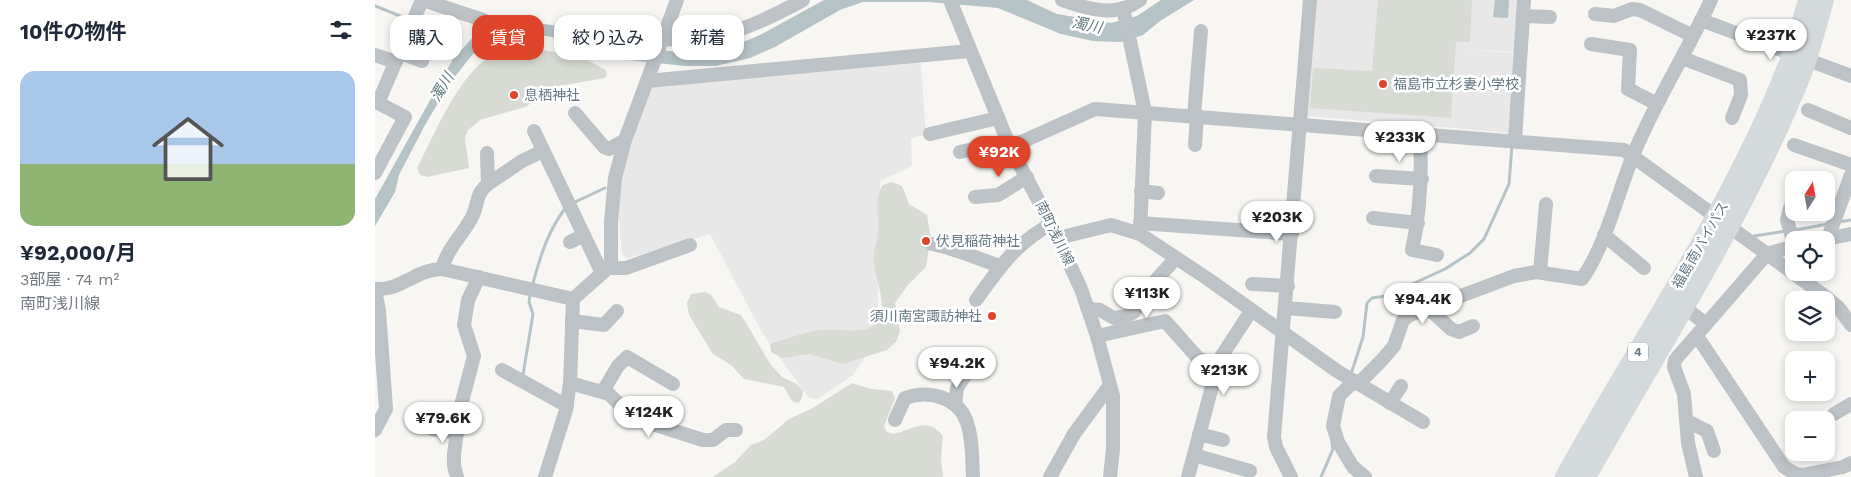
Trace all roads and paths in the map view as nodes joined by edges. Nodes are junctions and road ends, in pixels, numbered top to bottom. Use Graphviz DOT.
graph roads {
  1 [pos="423,0"];
  2 [pos="677,0"];
  3 [pos="803,0"];
  4 [pos="1062,0"];
  5 [pos="1140,0"];
  6 [pos="1310,0"];
  7 [pos="1524,0"];
  8 [pos="1711,0"];
  9 [pos="1808,0"];
  10 [pos="1824,0"];
  11 [pos="1076,3"];
  12 [pos="1642,5"];
  13 [pos="952,6"];
  14 [pos="1123,9"];
  15 [pos="1595,14"];
  16 [pos="417,15"];
  17 [pos="472,16"];
  18 [pos="1523,16"];
  19 [pos="1549,17"];
  20 [pos="1701,20"];
  21 [pos="1201,31"];
  22 [pos="1693,36"];
  23 [pos="662,40"];
  24 [pos="662,43"];
  25 [pos="1591,44"];
  26 [pos="969,51"];
  27 [pos="375,55"];
  28 [pos="390,57"];
  29 [pos="1682,58"];
  30 [pos="1798,59"];
  31 [pos="397,60"];
  32 [pos="413,60"];
  33 [pos="655,60"];
  34 [pos="421,61"];
  35 [pos="1851,76"];
  36 [pos="647,81"];
  37 [pos="376,103"];
  38 [pos="1657,104"];
  39 [pos="1808,110"];
  40 [pos="1145,112"];
  41 [pos="575,113"];
  42 [pos="1195,116"];
  43 [pos="998,118"];
  44 [pos="1732,118"];
  45 [pos="1300,123"];
  46 [pos="1851,128"];
  47 [pos="533,130"];
  48 [pos="1420,133"];
  49 [pos="930,134"];
  50 [pos="625,140"];
  51 [pos="1515,140"];
  52 [pos="1009,144"];
  53 [pos="1195,145"];
  54 [pos="1794,145"];
  55 [pos="543,151"];
  56 [pos="960,152"];
  57 [pos="487,153"];
  58 [pos="1633,155"];
  59 [pos="1851,165"];
  60 [pos="375,173"];
  61 [pos="1851,175"];
  62 [pos="1376,176"];
  63 [pos="1027,178"];
  64 [pos="1422,179"];
  65 [pos="488,184"];
  66 [pos="1141,191"];
  67 [pos="1158,193"];
  68 [pos="975,197"];
  69 [pos="1546,204"];
  70 [pos="1373,218"];
  71 [pos="1722,221"];
  72 [pos="1418,223"];
  73 [pos="1051,224"];
  74 [pos="1140,228"];
  75 [pos="1827,231"];
  76 [pos="1292,234"];
  77 [pos="1851,234"];
  78 [pos="584,235"];
  79 [pos="1603,235"];
  80 [pos="1835,237"];
  81 [pos="1058,238"];
  82 [pos="570,242"];
  83 [pos="932,244"];
  84 [pos="691,245"];
  85 [pos="1785,248"];
  86 [pos="1767,254"];
  87 [pos="1437,255"];
  88 [pos="1176,258"];
  89 [pos="1000,266"];
  90 [pos="1644,268"];
  91 [pos="442,269"];
  92 [pos="605,270"];
  93 [pos="1540,272"];
  94 [pos="479,277"];
  95 [pos="1252,284"];
  96 [pos="1288,286"];
  97 [pos="375,289"];
  98 [pos="573,299"];
  99 [pos="977,300"];
  100 [pos="1684,307"];
  101 [pos="1286,308"];
  102 [pos="1428,308"];
  103 [pos="1088,309"];
  104 [pos="617,311"];
  105 [pos="1251,311"];
  106 [pos="1335,312"];
  107 [pos="572,321"];
  108 [pos="1706,324"];
  109 [pos="1851,325"];
  110 [pos="1473,326"];
  111 [pos="1284,333"];
  112 [pos="1097,336"];
  113 [pos="1697,336"];
  114 [pos="976,358"];
  115 [pos="1217,366"];
  116 [pos="502,370"];
  117 [pos="1356,382"];
  118 [pos="570,383"];
  119 [pos="673,384"];
  120 [pos="1110,385"];
  121 [pos="1401,386"];
  122 [pos="603,391"];
  123 [pos="1390,403"];
  124 [pos="1851,404"];
  125 [pos="955,405"];
  126 [pos="567,406"];
  127 [pos="380,408"];
  128 [pos="1835,413"];
  129 [pos="895,420"];
  130 [pos="1687,421"];
  131 [pos="1423,422"];
  132 [pos="432,428"];
  133 [pos="375,430"];
  134 [pos="736,430"];
  135 [pos="458,432"];
  136 [pos="1199,434"];
  137 [pos="1223,440"];
  138 [pos="1714,450"];
  139 [pos="1194,455"];
  140 [pos="1847,469"];
  141 [pos="1250,471"];
  142 [pos="457,477"];
  143 [pos="545,477"];
  144 [pos="973,477"];
  145 [pos="1050,477"];
  146 [pos="1110,477"];
  147 [pos="1188,477"];
  148 [pos="1291,477"];
  149 [pos="1365,477"];
  150 [pos="1565,477"];
  151 [pos="1586,477"];
  152 [pos="1696,477"];
  1 -- 16 [label="street"];
  1 -- 17 [label="street"];
  2 -- 23 [label="street"];
  3 -- 24 [label="street"];
  4 -- 11 [label="street"];
  5 -- 14 [label="street"];
  6 -- 45 [label="street"];
  7 -- 18 [label="street"];
  8 -- 20 [label="street"];
  9 -- 30 [label="highway, 福島南バイパス / 4"];
  10 -- 30 [label="highway, 福島南バイパス / 4"];
  11 -- 14 [label="street"];
  12 -- 15 [label="street"];
  12 -- 22 [label="street"];
  13 -- 26 [label="street, 南町浅川線"];
  14 -- 40 [label="street"];
  18 -- 19 [label="street"];
  18 -- 51 [label="street"];
  20 -- 22 [label="street"];
  20 -- 35 [label="street"];
  21 -- 42 [label="street"];
  22 -- 29 [label="street"];
  25 -- 38 [label="street"];
  26 -- 36 [label="street"];
  26 -- 43 [label="street, 南町浅川線"];
  27 -- 28 [label="street"];
  29 -- 38 [label="street"];
  29 -- 44 [label="street"];
  30 -- 71 [label="highway, 福島南バイパス / 4"];
  31 -- 37 [label="street"];
  32 -- 34 [label="street"];
  33 -- 36 [label="street"];
  36 -- 50 [label="street"];
  37 -- 60 [label="street"];
  38 -- 58 [label="street"];
  39 -- 46 [label="street"];
  40 -- 42 [label="street"];
  40 -- 52 [label="street"];
  40 -- 66 [label="street"];
  41 -- 50 [label="street"];
  42 -- 45 [label="street"];
  42 -- 53 [label="street"];
  43 -- 49 [label="street"];
  43 -- 52 [label="street, 南町浅川線"];
  45 -- 48 [label="street"];
  45 -- 76 [label="street"];
  47 -- 55 [label="street"];
  48 -- 51 [label="street"];
  48 -- 64 [label="street"];
  50 -- 92 [label="street"];
  51 -- 58 [label="street"];
  52 -- 56 [label="street"];
  52 -- 63 [label="street, 南町浅川線"];
  54 -- 59 [label="street"];
  55 -- 65 [label="street"];
  55 -- 78 [label="street"];
  57 -- 65 [label="street"];
  58 -- 79 [label="street"];
  58 -- 86 [label="street"];
  61 -- 75 [label="street"];
  62 -- 64 [label="street"];
  63 -- 68 [label="street"];
  63 -- 73 [label="street, 南町浅川線"];
  64 -- 72 [label="street"];
  65 -- 91 [label="street"];
  66 -- 67 [label="street"];
  66 -- 74 [label="street"];
  69 -- 93 [label="street"];
  70 -- 72 [label="street"];
  71 -- 100 [label="highway, 福島南バイパス / 4"];
  71 -- 150 [label="highway, 福島南バイパス / 4"];
  72 -- 87 [label="street"];
  73 -- 81 [label="street, 南町浅川線"];
  73 -- 89 [label="street"];
  74 -- 76 [label="street"];
  74 -- 81 [label="street"];
  74 -- 88 [label="street"];
  76 -- 96 [label="street"];
  77 -- 80 [label="street"];
  78 -- 82 [label="street"];
  78 -- 92 [label="street"];
  79 -- 90 [label="street"];
  79 -- 93 [label="street"];
  81 -- 103 [label="street, 南町浅川線"];
  83 -- 89 [label="street"];
  84 -- 92 [label="street"];
  85 -- 86 [label="street"];
  86 -- 108 [label="street"];
  86 -- 109 [label="street"];
  88 -- 103 [label="street"];
  88 -- 105 [label="street"];
  89 -- 99 [label="street"];
  91 -- 94 [label="street"];
  91 -- 97 [label="street"];
  92 -- 98 [label="street"];
  93 -- 102 [label="street"];
  94 -- 98 [label="street"];
  94 -- 135 [label="street"];
  95 -- 96 [label="street"];
  96 -- 101 [label="street"];
  97 -- 127 [label="street"];
  98 -- 107 [label="street"];
  100 -- 108 [label="street"];
  100 -- 151 [label="highway, 福島南バイパス / 4"];
  101 -- 106 [label="street"];
  101 -- 111 [label="street"];
  102 -- 110 [label="street"];
  102 -- 117 [label="street"];
  103 -- 112 [label="street, 南町浅川線"];
  104 -- 107 [label="street"];
  105 -- 111 [label="street"];
  105 -- 115 [label="street"];
  107 -- 118 [label="street"];
  108 -- 113 [label="street"];
  111 -- 117 [label="street"];
  111 -- 148 [label="street"];
  112 -- 115 [label="street"];
  112 -- 120 [label="street, 南町浅川線"];
  113 -- 130 [label="street"];
  113 -- 140 [label="street"];
  114 -- 125 [label="street"];
  115 -- 136 [label="street"];
  116 -- 126 [label="street"];
  117 -- 123 [label="street"];
  117 -- 149 [label="street"];
  118 -- 122 [label="street"];
  118 -- 126 [label="street"];
  119 -- 122 [label="street"];
  120 -- 145 [label="street"];
  120 -- 146 [label="street, 南町浅川線"];
  121 -- 123 [label="street"];
  122 -- 134 [label="street"];
  123 -- 131 [label="street"];
  124 -- 128 [label="street"];
  125 -- 129 [label="street"];
  125 -- 144 [label="street"];
  126 -- 143 [label="street"];
  127 -- 133 [label="street"];
  130 -- 138 [label="street"];
  130 -- 152 [label="street"];
  132 -- 135 [label="street"];
  135 -- 142 [label="street"];
  136 -- 137 [label="street"];
  136 -- 139 [label="street"];
  139 -- 141 [label="street"];
  139 -- 147 [label="street"];
}
